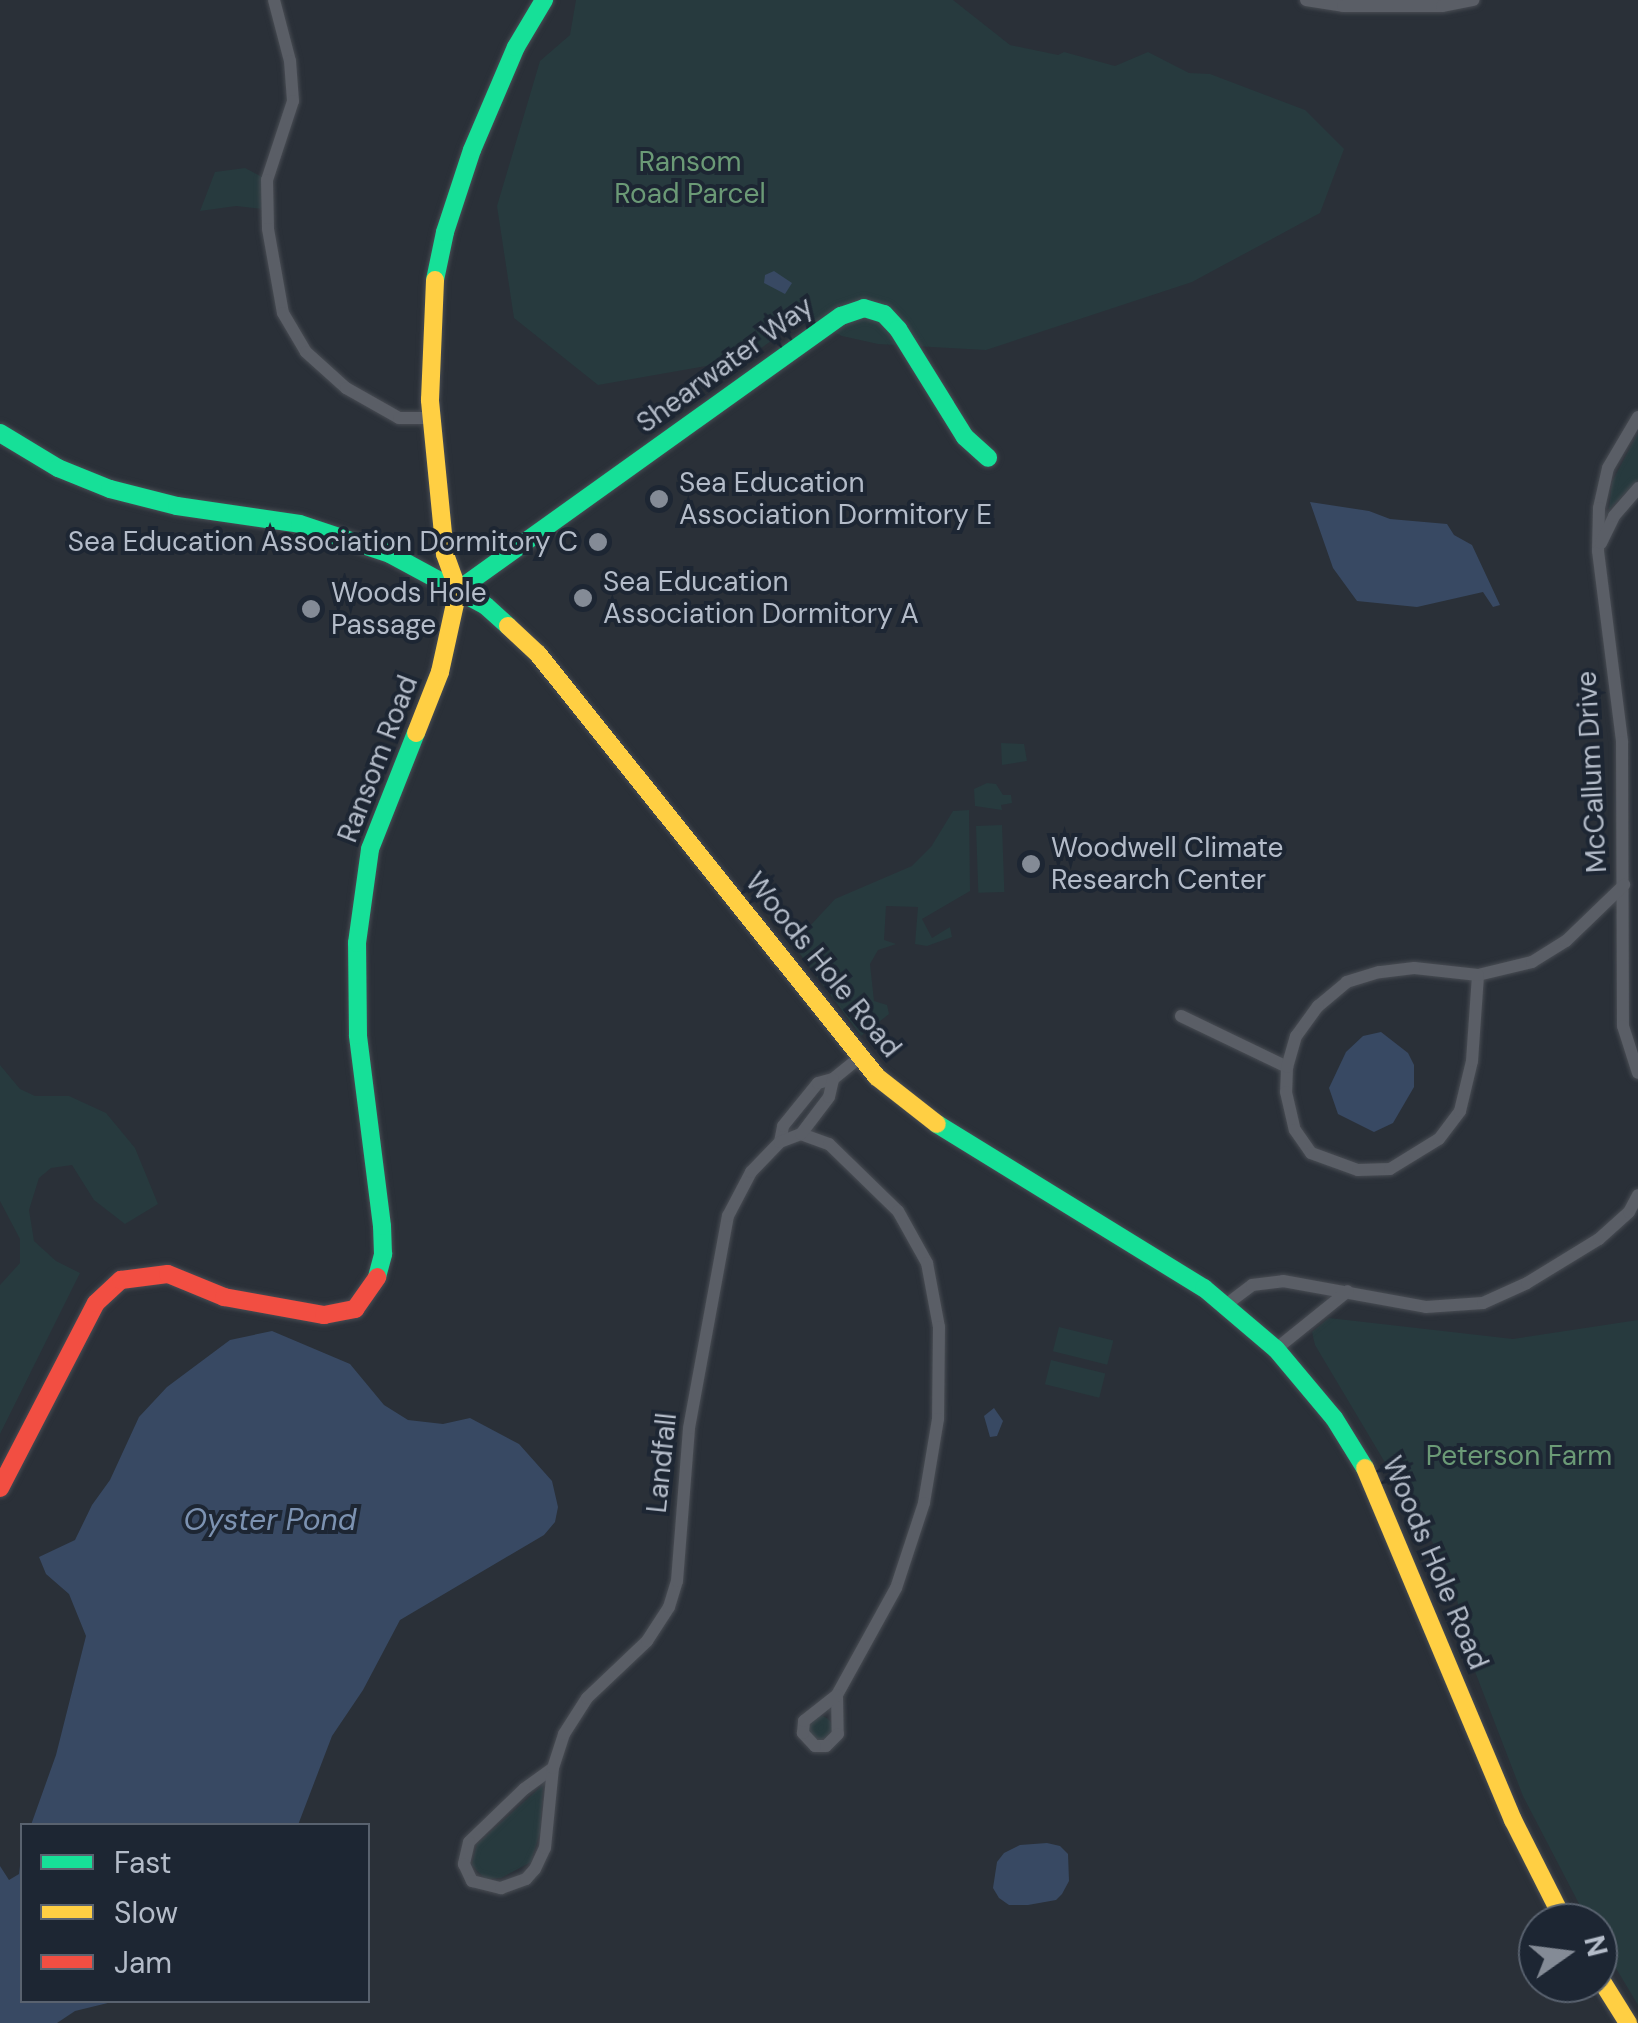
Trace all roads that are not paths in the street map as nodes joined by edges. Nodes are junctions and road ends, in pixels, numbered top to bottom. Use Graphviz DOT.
graph roads {
  1 [pos="274,0"];
  2 [pos="544,0"];
  3 [pos="1306,0"];
  4 [pos="1472,0"];
  5 [pos="1638,417"];
  6 [pos="432,418"];
  7 [pos="0,434"];
  8 [pos="988,458"];
  9 [pos="1638,488"];
  10 [pos="1598,551"];
  11 [pos="458,590"];
  12 [pos="1624,885"];
  13 [pos="1478,975"];
  14 [pos="1181,1016"];
  15 [pos="858,1059"];
  16 [pos="1287,1067"];
  17 [pos="1638,1073"];
  18 [pos="833,1080"];
  19 [pos="801,1134"];
  20 [pos="780,1142"];
  21 [pos="1638,1195"];
  22 [pos="1348,1291"];
  23 [pos="1227,1304"];
  24 [pos="1276,1349"];
  25 [pos="0,1488"];
  26 [pos="837,1694"];
  27 [pos="553,1768"];
  28 [pos="1555,1903"];
  1 -- 6 [label="street"];
  2 -- 6 [label="main road, Ransom Road"];
  3 -- 4 [label="street"];
  5 -- 10 [label="street, McCallum Drive"];
  6 -- 11 [label="main road, Ransom Road"];
  7 -- 11 [label="main road, Woods Hole Road"];
  8 -- 11 [label="main road, Shearwater Way"];
  9 -- 10 [label="street"];
  10 -- 12 [label="street, McCallum Drive"];
  11 -- 15 [label="main road, Woods Hole Road"];
  11 -- 25 [label="main road, Ransom Road"];
  12 -- 13 [label="street"];
  12 -- 17 [label="street, McCallum Drive"];
  13 -- 16 [label="street"];
  13 -- 16 [label="street"];
  14 -- 16 [label="street"];
  15 -- 18 [label="street, Landfall"];
  15 -- 23 [label="main road, Woods Hole Road"];
  18 -- 19 [label="street, Landfall"];
  18 -- 20 [label="street, Landfall"];
  19 -- 20 [label="street, Landfall"];
  19 -- 26 [label="street"];
  20 -- 27 [label="street, Landfall"];
  21 -- 22 [label="street"];
  22 -- 23 [label="street"];
  22 -- 24 [label="street"];
  23 -- 24 [label="main road, Woods Hole Road"];
  24 -- 28 [label="main road, Woods Hole Road"];
  27 -- 27 [label="street, Landfall"];
}
